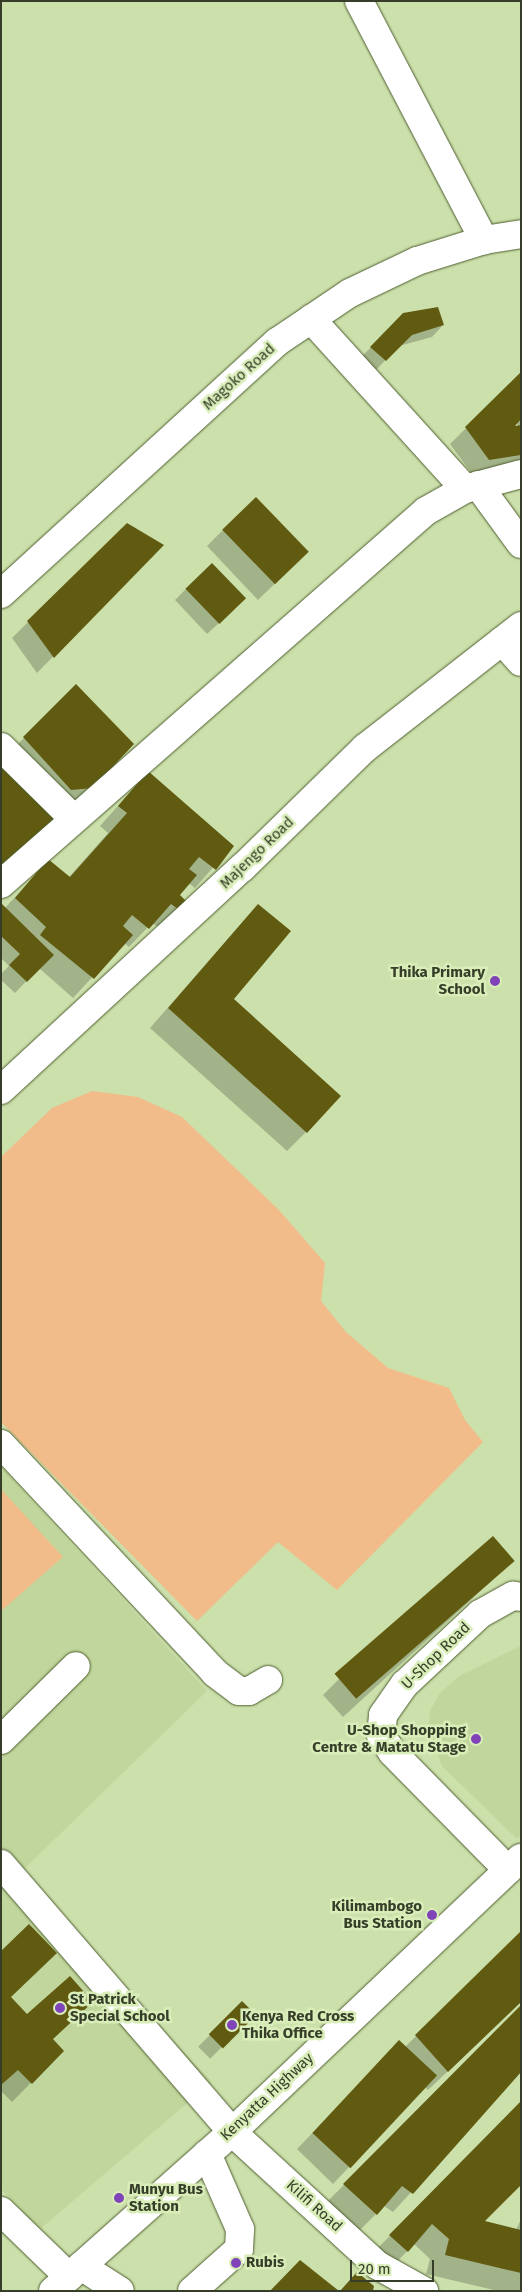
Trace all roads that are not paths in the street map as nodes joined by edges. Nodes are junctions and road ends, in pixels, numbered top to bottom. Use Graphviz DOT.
graph roads {
  1 [pos="359,1"];
  2 [pos="521,234"];
  3 [pos="484,240"];
  4 [pos="311,319"];
  5 [pos="521,474"];
  6 [pos="472,487"];
  7 [pos="521,544"];
  8 [pos="1,594"];
  9 [pos="511,633"];
  10 [pos="521,662"];
  11 [pos="1,747"];
  12 [pos="73,818"];
  13 [pos="1,884"];
  14 [pos="1,1090"];
  15 [pos="1,1444"];
  16 [pos="521,1597"];
  17 [pos="76,1666"];
  18 [pos="268,1680"];
  19 [pos="1,1740"];
  20 [pos="1,1864"];
  21 [pos="514,1864"];
  22 [pos="232,2132"];
  23 [pos="207,2154"];
  24 [pos="1,2211"];
  25 [pos="67,2278"];
  26 [pos="120,2291"];
  27 [pos="192,2291"];
  28 [pos="424,2291"];
  1 -- 3 [label="street"];
  2 -- 3 [label="street, Magoko Road"];
  3 -- 4 [label="street, Magoko Road"];
  4 -- 6 [label="street"];
  4 -- 8 [label="street, Magoko Road"];
  5 -- 6 [label="street"];
  6 -- 7 [label="street"];
  6 -- 12 [label="street"];
  9 -- 10 [label="street"];
  9 -- 14 [label="street, Majengo Road"];
  11 -- 12 [label="street"];
  12 -- 13 [label="street"];
  15 -- 18 [label="street"];
  16 -- 21 [label="street, U-Shop Road"];
  17 -- 19 [label="street"];
  20 -- 22 [label="street, Kilifi Road"];
  21 -- 22 [label="street, Kenyatta Highway"];
  22 -- 23 [label="street, Kenyatta Highway"];
  22 -- 28 [label="street, Kilifi Road"];
  23 -- 25 [label="street, Kenyatta Highway"];
  23 -- 27 [label="street"];
  24 -- 25 [label="street"];
  25 -- 26 [label="street"];
}
